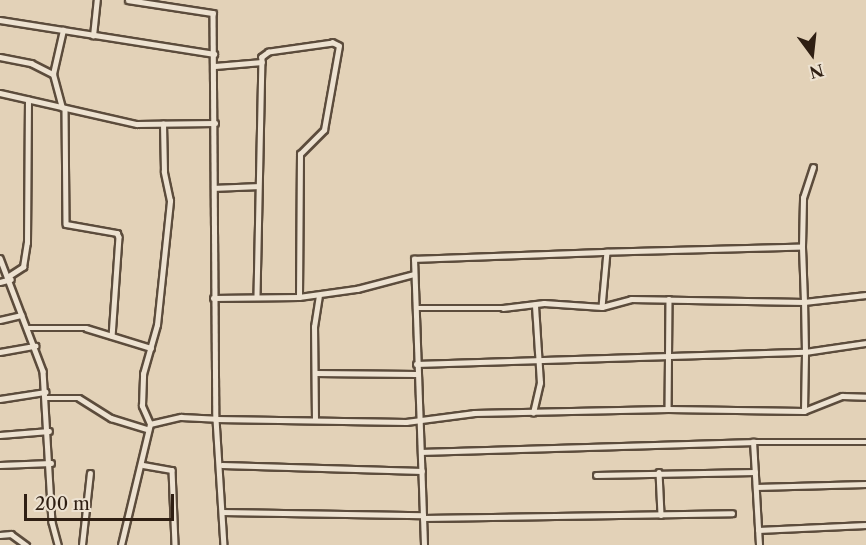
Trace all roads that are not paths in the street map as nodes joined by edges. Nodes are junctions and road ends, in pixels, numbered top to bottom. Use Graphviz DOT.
graph roads {
  1 [pos="97,0"];
  2 [pos="128,0"];
  3 [pos="0,20"];
  4 [pos="63,30"];
  5 [pos="93,36"];
  6 [pos="214,54"];
  7 [pos="0,57"];
  8 [pos="262,62"];
  9 [pos="215,66"];
  10 [pos="53,74"];
  11 [pos="0,93"];
  12 [pos="28,99"];
  13 [pos="63,108"];
  14 [pos="215,123"];
  15 [pos="164,124"];
  16 [pos="813,168"];
  17 [pos="258,186"];
  18 [pos="214,188"];
  19 [pos="802,248"];
  20 [pos="607,252"];
  21 [pos="0,258"];
  22 [pos="414,274"];
  23 [pos="10,277"];
  24 [pos="0,282"];
  25 [pos="866,295"];
  26 [pos="257,297"];
  27 [pos="299,297"];
  28 [pos="319,297"];
  29 [pos="213,298"];
  30 [pos="669,299"];
  31 [pos="804,302"];
  32 [pos="535,305"];
  33 [pos="602,307"];
  34 [pos="416,308"];
  35 [pos="21,315"];
  36 [pos="0,321"];
  37 [pos="27,328"];
  38 [pos="112,336"];
  39 [pos="866,343"];
  40 [pos="35,346"];
  41 [pos="151,348"];
  42 [pos="0,352"];
  43 [pos="806,352"];
  44 [pos="668,355"];
  45 [pos="540,358"];
  46 [pos="416,364"];
  47 [pos="315,373"];
  48 [pos="416,374"];
  49 [pos="45,395"];
  50 [pos="866,397"];
  51 [pos="0,399"];
  52 [pos="668,409"];
  53 [pos="804,411"];
  54 [pos="533,413"];
  55 [pos="216,418"];
  56 [pos="315,420"];
  57 [pos="421,421"];
  58 [pos="149,427"];
  59 [pos="49,431"];
  60 [pos="0,435"];
  61 [pos="753,442"];
  62 [pos="866,442"];
  63 [pos="422,452"];
  64 [pos="51,463"];
  65 [pos="0,465"];
  66 [pos="143,465"];
  67 [pos="222,465"];
  68 [pos="422,471"];
  69 [pos="755,471"];
  70 [pos="659,472"];
  71 [pos="90,473"];
  72 [pos="596,475"];
  73 [pos="866,484"];
  74 [pos="756,487"];
  75 [pos="222,512"];
  76 [pos="732,513"];
  77 [pos="661,515"];
  78 [pos="423,516"];
  79 [pos="866,525"];
  80 [pos="758,530"];
  81 [pos="0,535"];
  82 [pos="26,545"];
  83 [pos="58,545"];
  84 [pos="82,545"];
  85 [pos="121,545"];
  86 [pos="175,545"];
  87 [pos="224,545"];
  88 [pos="424,545"];
  89 [pos="759,545"];
  1 -- 5 [label="street"];
  2 -- 6 [label="street"];
  3 -- 4 [label="street"];
  4 -- 5 [label="street"];
  4 -- 10 [label="street"];
  5 -- 6 [label="street"];
  6 -- 9 [label="street"];
  7 -- 10 [label="street"];
  8 -- 9 [label="street"];
  8 -- 17 [label="street"];
  8 -- 27 [label="street"];
  9 -- 14 [label="street"];
  10 -- 13 [label="street"];
  11 -- 12 [label="street"];
  12 -- 13 [label="street"];
  12 -- 23 [label="street"];
  13 -- 15 [label="street"];
  13 -- 38 [label="street"];
  14 -- 15 [label="street"];
  14 -- 18 [label="street"];
  15 -- 41 [label="street"];
  16 -- 19 [label="street"];
  17 -- 18 [label="street"];
  17 -- 26 [label="street"];
  18 -- 29 [label="street"];
  19 -- 20 [label="street"];
  19 -- 31 [label="street"];
  20 -- 22 [label="street"];
  20 -- 33 [label="street"];
  21 -- 23 [label="street"];
  22 -- 28 [label="street"];
  22 -- 34 [label="street"];
  23 -- 24 [label="street"];
  23 -- 35 [label="street"];
  25 -- 31 [label="street"];
  26 -- 27 [label="street"];
  26 -- 29 [label="street"];
  27 -- 28 [label="street"];
  28 -- 47 [label="street"];
  29 -- 55 [label="street"];
  30 -- 31 [label="street"];
  30 -- 33 [label="street"];
  30 -- 44 [label="street"];
  31 -- 43 [label="street"];
  32 -- 33 [label="street"];
  32 -- 34 [label="street"];
  32 -- 45 [label="street"];
  34 -- 46 [label="street"];
  35 -- 36 [label="street"];
  35 -- 37 [label="street"];
  37 -- 38 [label="street"];
  37 -- 40 [label="street"];
  38 -- 41 [label="street"];
  39 -- 43 [label="street"];
  40 -- 42 [label="street"];
  40 -- 49 [label="street"];
  41 -- 58 [label="street"];
  43 -- 44 [label="street"];
  43 -- 53 [label="street"];
  44 -- 45 [label="street"];
  44 -- 52 [label="street"];
  45 -- 46 [label="street"];
  45 -- 54 [label="street"];
  46 -- 48 [label="street"];
  47 -- 48 [label="street"];
  47 -- 56 [label="street"];
  48 -- 57 [label="street"];
  49 -- 51 [label="street"];
  49 -- 58 [label="street"];
  49 -- 59 [label="street"];
  50 -- 53 [label="street"];
  52 -- 53 [label="street"];
  52 -- 54 [label="street"];
  54 -- 57 [label="street"];
  55 -- 56 [label="street"];
  55 -- 58 [label="street"];
  55 -- 67 [label="street"];
  56 -- 57 [label="street"];
  57 -- 63 [label="street"];
  58 -- 66 [label="street"];
  59 -- 60 [label="street"];
  59 -- 64 [label="street"];
  61 -- 62 [label="street"];
  61 -- 63 [label="street"];
  61 -- 69 [label="street"];
  63 -- 68 [label="street"];
  64 -- 65 [label="street"];
  64 -- 83 [label="street"];
  66 -- 85 [label="street"];
  66 -- 86 [label="street"];
  67 -- 68 [label="street"];
  67 -- 75 [label="street"];
  68 -- 78 [label="street"];
  69 -- 70 [label="street"];
  69 -- 74 [label="street"];
  70 -- 72 [label="street"];
  70 -- 77 [label="street"];
  71 -- 84 [label="street"];
  73 -- 74 [label="street"];
  74 -- 80 [label="street"];
  75 -- 78 [label="street"];
  75 -- 87 [label="street"];
  76 -- 77 [label="street"];
  77 -- 78 [label="street"];
  78 -- 88 [label="street"];
  79 -- 80 [label="street"];
  80 -- 89 [label="street"];
  81 -- 82 [label="street"];
}
